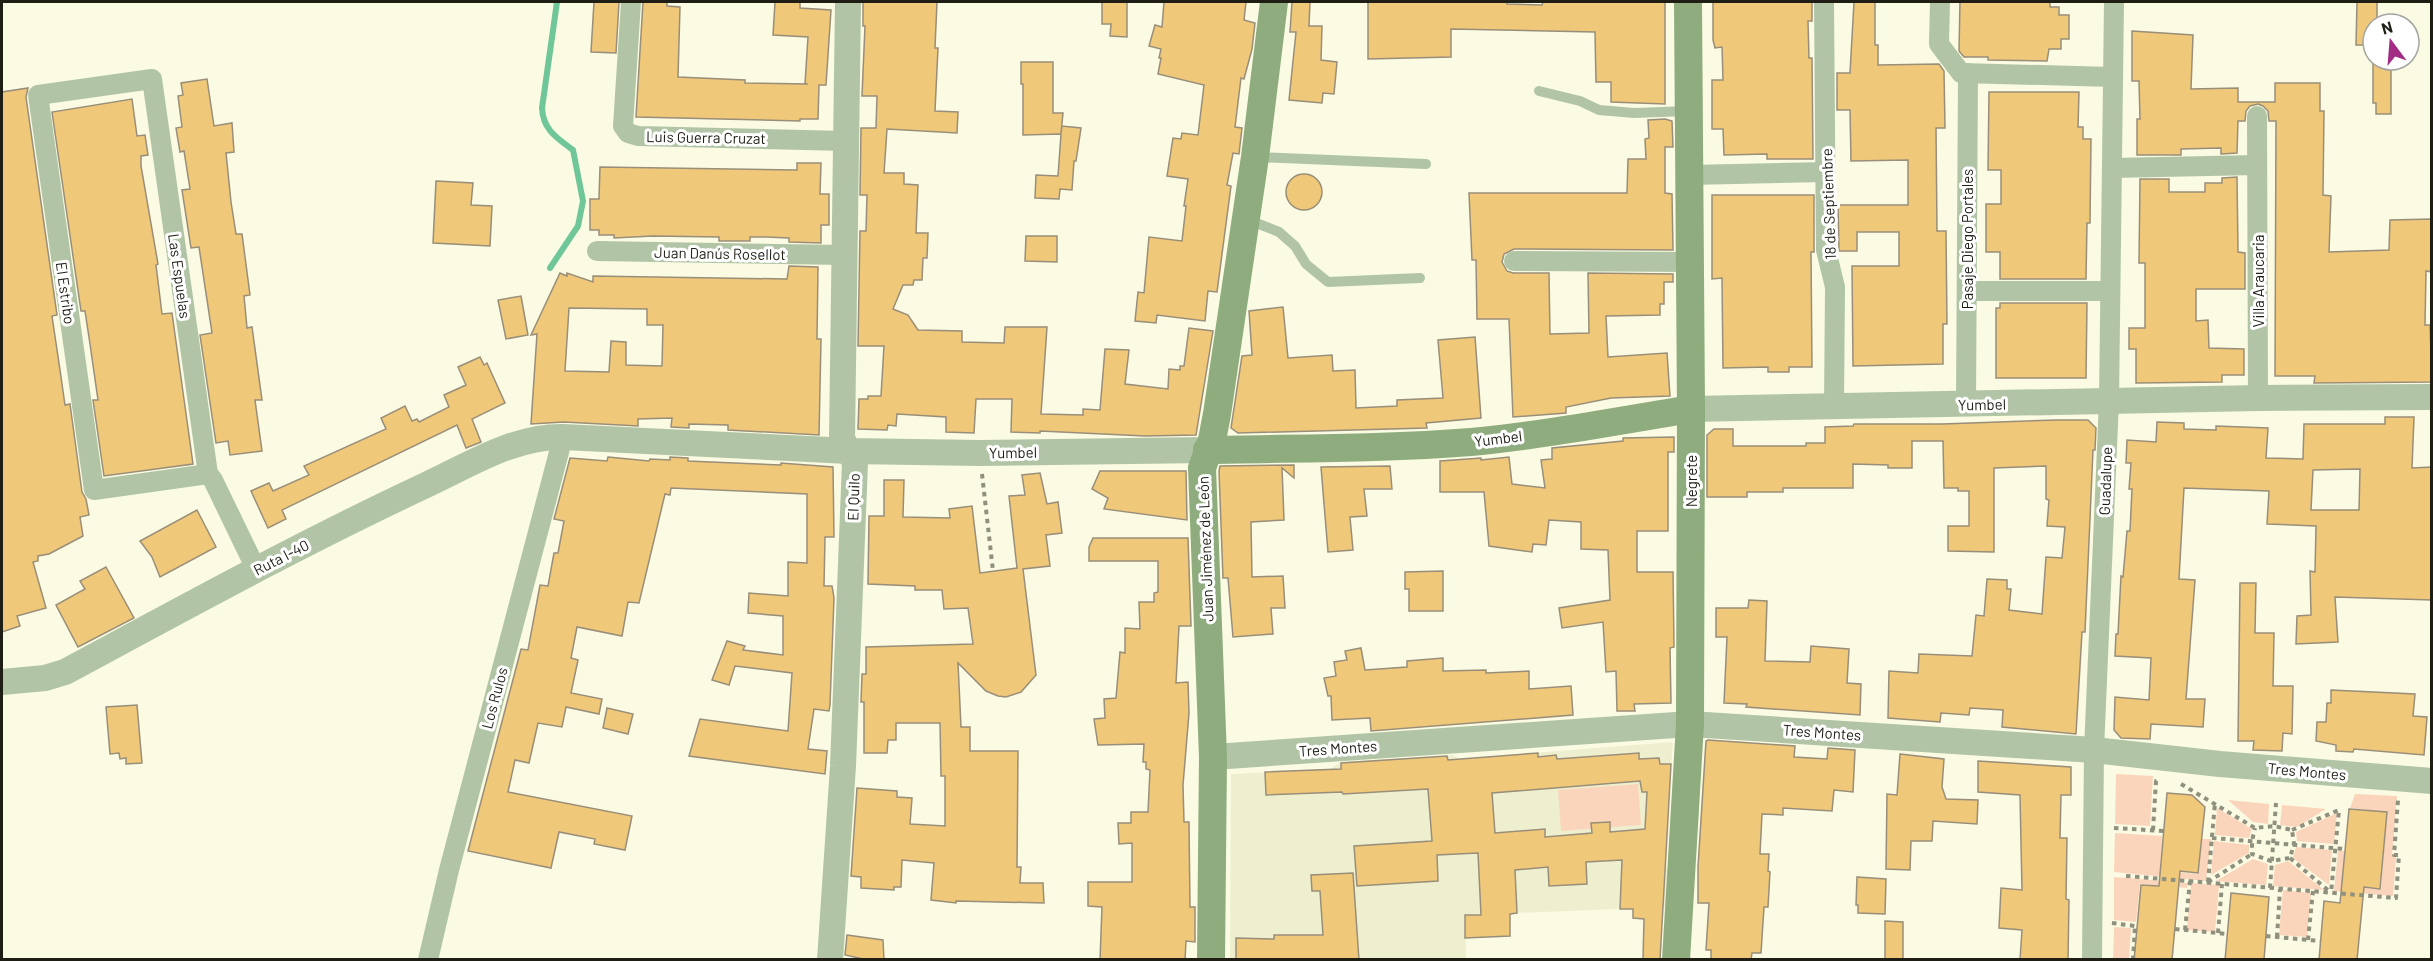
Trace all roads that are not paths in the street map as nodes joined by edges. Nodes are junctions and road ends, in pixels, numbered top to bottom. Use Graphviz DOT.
graph roads {
  1 [pos="631,2"];
  2 [pos="848,2"];
  3 [pos="1274,2"];
  4 [pos="1688,2"];
  5 [pos="1824,2"];
  6 [pos="1940,2"];
  7 [pos="2114,2"];
  8 [pos="1965,73"];
  9 [pos="2113,77"];
  10 [pos="1539,91"];
  11 [pos="38,95"];
  12 [pos="1688,111"];
  13 [pos="2257,116"];
  14 [pos="846,141"];
  15 [pos="1255,157"];
  16 [pos="1426,164"];
  17 [pos="2257,165"];
  18 [pos="2112,168"];
  19 [pos="1826,172"];
  20 [pos="1689,175"];
  21 [pos="1246,219"];
  22 [pos="597,251"];
  23 [pos="843,255"];
  24 [pos="1514,261"];
  25 [pos="1690,261"];
  26 [pos="1420,278"];
  27 [pos="1967,291"];
  28 [pos="2110,291"];
  29 [pos="2432,397"];
  30 [pos="2258,398"];
  31 [pos="2109,401"];
  32 [pos="1966,404"];
  33 [pos="1834,406"];
  34 [pos="1691,409"];
  35 [pos="563,437"];
  36 [pos="1207,450"];
  37 [pos="849,452"];
  38 [pos="207,474"];
  39 [pos="256,569"];
  40 [pos="2,682"];
  41 [pos="1690,724"];
  42 [pos="2094,750"];
  43 [pos="1213,757"];
  44 [pos="2432,781"];
  45 [pos="428,960"];
  46 [pos="830,960"];
  47 [pos="1211,960"];
  48 [pos="1676,960"];
  49 [pos="2092,960"];
  1 -- 14 [label="street, Luis Guerra Cruzat"];
  2 -- 14 [label="street, El Quilo"];
  3 -- 15 [label="main road, Juan Jiménez de León"];
  4 -- 12 [label="main road, Negrete"];
  5 -- 19 [label="street, 18 de Septiembre"];
  6 -- 8 [label="street"];
  7 -- 9 [label="street, Guadalupe"];
  8 -- 9 [label="street"];
  8 -- 27 [label="street, Pasaje Diego Portales"];
  9 -- 18 [label="street, Guadalupe"];
  10 -- 12 [label="lane"];
  11 -- 38 [label="street, El Estribo"];
  11 -- 38 [label="street, Las Espuelas"];
  12 -- 20 [label="main road, Negrete"];
  13 -- 17 [label="street, Villa Araucaria"];
  14 -- 23 [label="street, El Quilo"];
  15 -- 16 [label="lane"];
  15 -- 21 [label="main road, Juan Jiménez de León"];
  17 -- 18 [label="street"];
  17 -- 30 [label="street, Villa Araucaria"];
  18 -- 28 [label="street, Guadalupe"];
  19 -- 20 [label="street"];
  19 -- 33 [label="street, 18 de Septiembre"];
  20 -- 25 [label="main road, Negrete"];
  21 -- 26 [label="lane"];
  21 -- 36 [label="main road, Juan Jiménez de León"];
  22 -- 23 [label="street, Juan Danús Rosellot"];
  23 -- 37 [label="street, El Quilo"];
  24 -- 25 [label="street"];
  25 -- 34 [label="main road, Negrete"];
  27 -- 28 [label="street"];
  27 -- 32 [label="street, Pasaje Diego Portales"];
  28 -- 31 [label="street, Guadalupe"];
  29 -- 30 [label="street, Yumbel"];
  30 -- 31 [label="street, Yumbel"];
  31 -- 32 [label="street, Yumbel"];
  31 -- 42 [label="street, Guadalupe"];
  32 -- 33 [label="street, Yumbel"];
  33 -- 34 [label="street, Yumbel"];
  34 -- 36 [label="main road, Yumbel"];
  34 -- 41 [label="main road, Negrete"];
  35 -- 37 [label="street, Yumbel"];
  35 -- 39 [label="street, Ruta I-40"];
  35 -- 45 [label="street, Los Rulos"];
  36 -- 37 [label="street, Yumbel"];
  36 -- 43 [label="main road, Juan Jiménez de León"];
  37 -- 46 [label="street, El Quilo"];
  38 -- 39 [label="street"];
  39 -- 40 [label="street, Ruta I-40"];
  41 -- 42 [label="street, Tres Montes"];
  41 -- 43 [label="street, Tres Montes"];
  41 -- 48 [label="main road, Negrete"];
  42 -- 44 [label="street, Tres Montes"];
  42 -- 49 [label="street, Guadalupe"];
  43 -- 47 [label="main road, Juan Jiménez de León"];
}
